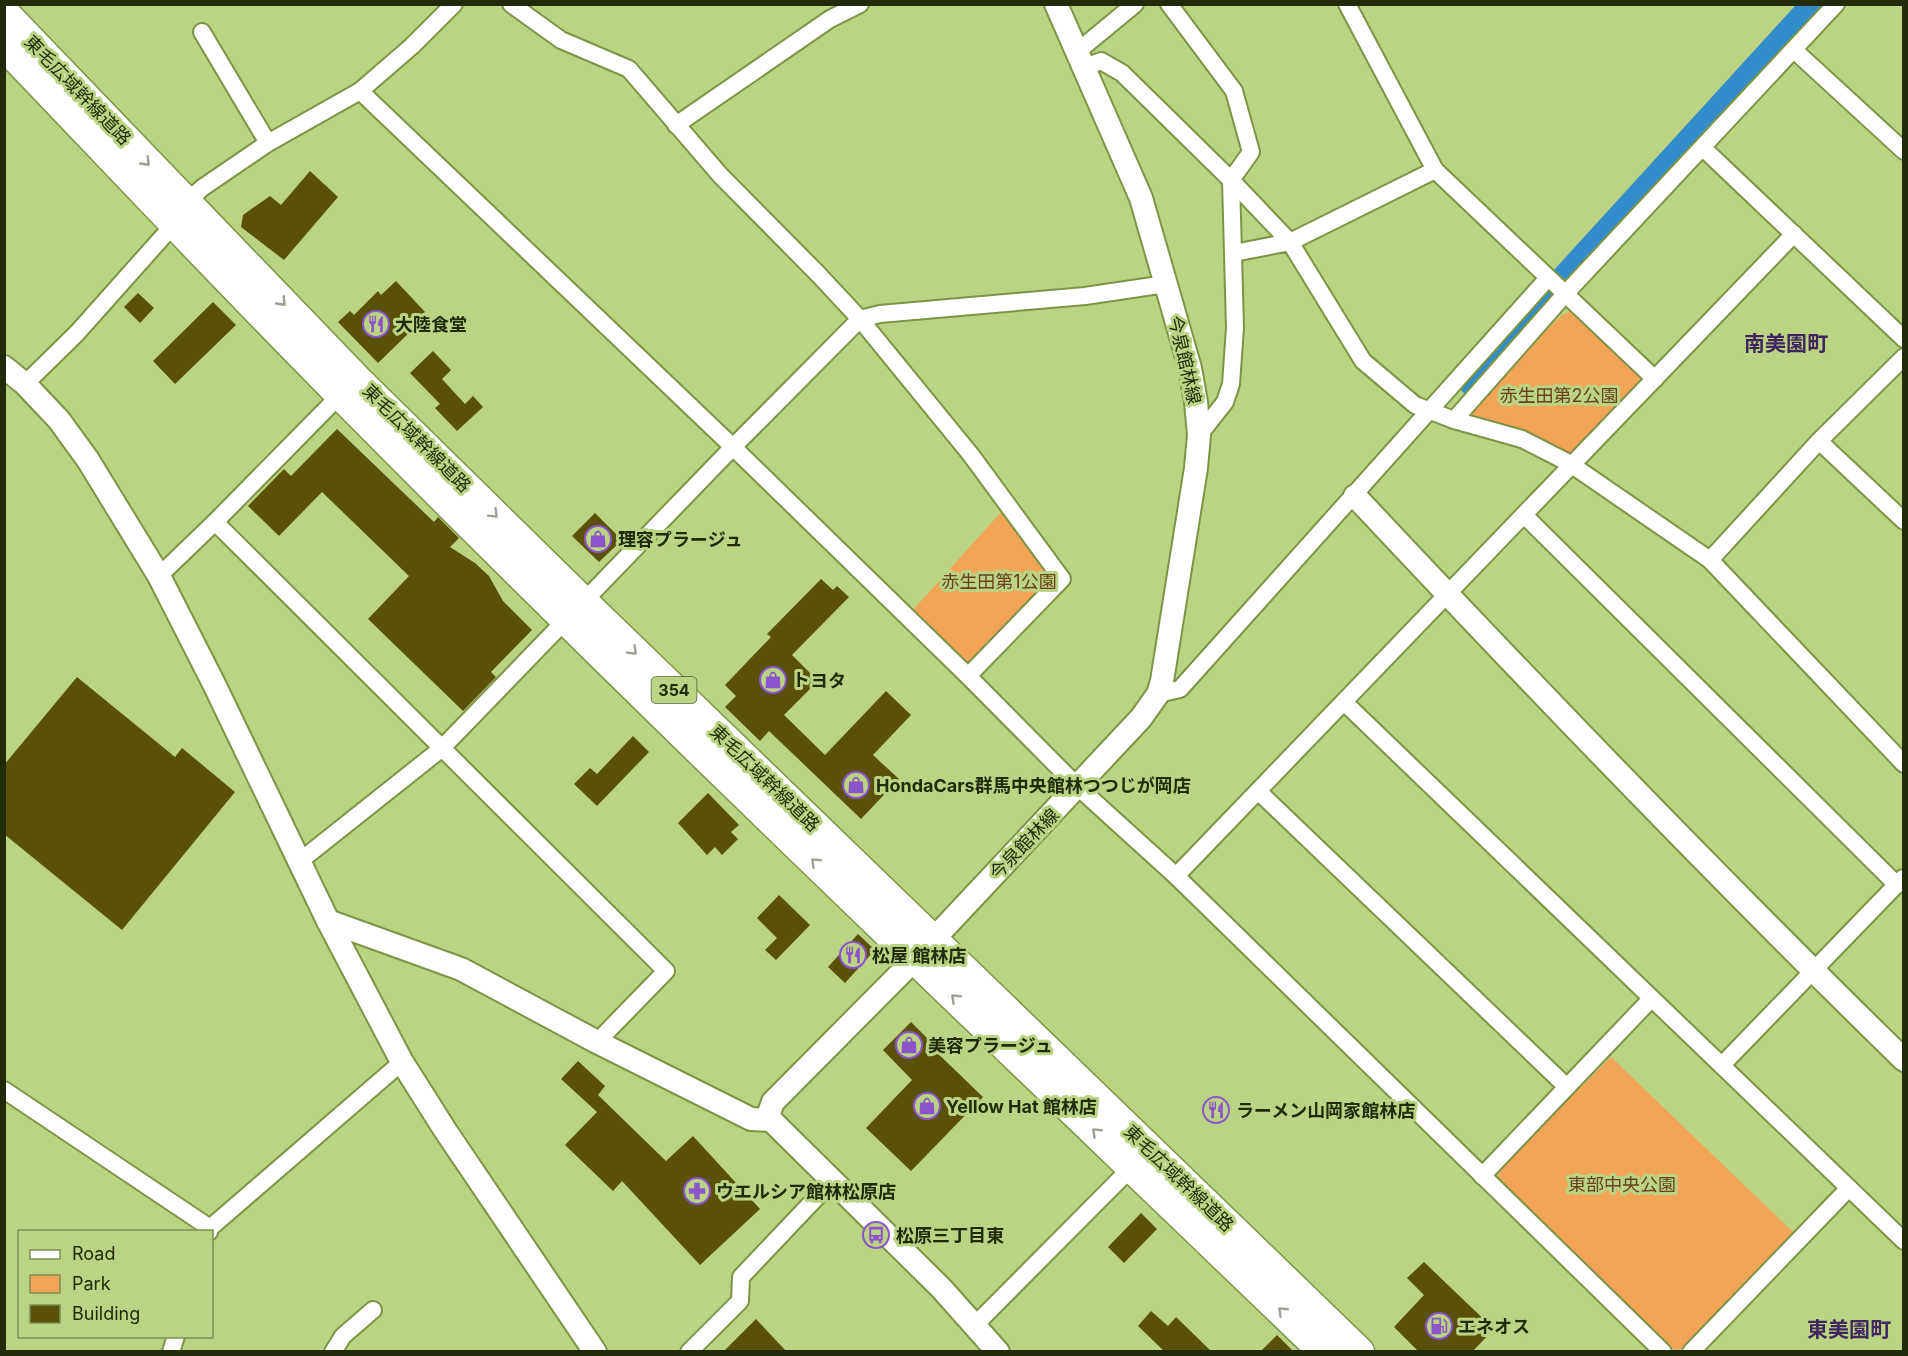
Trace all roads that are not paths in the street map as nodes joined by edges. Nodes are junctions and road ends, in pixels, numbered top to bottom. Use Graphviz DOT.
graph roads {
  1 [pos="454,4"];
  2 [pos="511,4"];
  3 [pos="860,4"];
  4 [pos="1056,4"];
  5 [pos="1135,4"];
  6 [pos="1169,4"];
  7 [pos="1347,4"];
  8 [pos="1836,4"];
  9 [pos="4,13"];
  10 [pos="202,32"];
  11 [pos="4,45"];
  12 [pos="1794,50"];
  13 [pos="1082,59"];
  14 [pos="360,91"];
  15 [pos="676,125"];
  16 [pos="268,143"];
  17 [pos="1703,148"];
  18 [pos="1904,151"];
  19 [pos="1435,170"];
  20 [pos="1231,180"];
  21 [pos="180,213"];
  22 [pos="1794,234"];
  23 [pos="1290,242"];
  24 [pos="1234,253"];
  25 [pos="1548,278"];
  26 [pos="1166,284"];
  27 [pos="1566,293"];
  28 [pos="860,320"];
  29 [pos="1904,339"];
  30 [pos="1904,357"];
  31 [pos="4,367"];
  32 [pos="1655,379"];
  33 [pos="25,384"];
  34 [pos="348,387"];
  35 [pos="1431,411"];
  36 [pos="1454,420"];
  37 [pos="1198,435"];
  38 [pos="1819,441"];
  39 [pos="733,447"];
  40 [pos="1572,465"];
  41 [pos="1355,496"];
  42 [pos="1524,515"];
  43 [pos="1904,521"];
  44 [pos="214,522"];
  45 [pos="1710,560"];
  46 [pos="159,576"];
  47 [pos="1448,594"];
  48 [pos="575,611"];
  49 [pos="968,676"];
  50 [pos="1158,694"];
  51 [pos="1344,702"];
  52 [pos="441,749"];
  53 [pos="1904,764"];
  54 [pos="1078,787"];
  55 [pos="1258,791"];
  56 [pos="300,861"];
  57 [pos="1176,876"];
  58 [pos="1900,881"];
  59 [pos="328,921"];
  60 [pos="924,949"];
  61 [pos="1813,971"];
  62 [pos="1651,999"];
  63 [pos="597,1042"];
  64 [pos="1904,1060"];
  65 [pos="402,1062"];
  66 [pos="1722,1065"];
  67 [pos="1567,1087"];
  68 [pos="4,1090"];
  69 [pos="771,1120"];
  70 [pos="1132,1167"];
  71 [pos="1482,1176"];
  72 [pos="833,1180"];
  73 [pos="1849,1188"];
  74 [pos="210,1230"];
  75 [pos="1904,1240"];
  76 [pos="373,1310"];
  77 [pos="976,1324"];
  78 [pos="592,1350"];
  79 [pos="333,1352"];
  80 [pos="689,1352"];
  81 [pos="998,1352"];
  82 [pos="1324,1352"];
  83 [pos="1359,1352"];
  84 [pos="1663,1352"];
  85 [pos="1691,1352"];
  1 -- 14 [label="street"];
  2 -- 15 [label="street"];
  3 -- 15 [label="street"];
  4 -- 13 [label="street, 今泉館林線"];
  5 -- 13 [label="street"];
  6 -- 20 [label="street"];
  7 -- 19 [label="street"];
  8 -- 12 [label="street"];
  9 -- 21 [label="highway, 東毛広域幹線道路 / 354, one-way"];
  10 -- 16 [label="street"];
  11 -- 21 [label="highway, 東毛広域幹線道路 / 354"];
  12 -- 17 [label="street"];
  12 -- 18 [label="street"];
  13 -- 20 [label="street"];
  13 -- 26 [label="street, 今泉館林線"];
  14 -- 16 [label="street"];
  14 -- 39 [label="street"];
  15 -- 28 [label="street"];
  16 -- 21 [label="street"];
  17 -- 22 [label="street"];
  17 -- 27 [label="street"];
  19 -- 23 [label="street"];
  19 -- 25 [label="street"];
  20 -- 23 [label="street"];
  20 -- 24 [label="street"];
  21 -- 33 [label="street"];
  21 -- 34 [label="highway, 東毛広域幹線道路 / 354"];
  22 -- 29 [label="street"];
  22 -- 32 [label="street"];
  23 -- 24 [label="street"];
  23 -- 35 [label="street"];
  24 -- 37 [label="street"];
  25 -- 27 [label="street"];
  25 -- 35 [label="street"];
  26 -- 28 [label="street"];
  26 -- 37 [label="street, 今泉館林線"];
  27 -- 32 [label="street"];
  27 -- 36 [label="street"];
  28 -- 39 [label="street"];
  28 -- 49 [label="street"];
  30 -- 38 [label="street"];
  31 -- 33 [label="street"];
  32 -- 40 [label="street"];
  33 -- 46 [label="street"];
  34 -- 44 [label="street"];
  34 -- 48 [label="highway, 東毛広域幹線道路 / 354"];
  35 -- 36 [label="street"];
  35 -- 41 [label="street"];
  36 -- 40 [label="street"];
  37 -- 50 [label="street, 今泉館林線"];
  38 -- 43 [label="street"];
  38 -- 45 [label="street"];
  39 -- 48 [label="street"];
  39 -- 49 [label="street"];
  40 -- 42 [label="street"];
  40 -- 45 [label="street"];
  41 -- 47 [label="street"];
  41 -- 50 [label="street"];
  42 -- 47 [label="street"];
  42 -- 58 [label="street"];
  44 -- 46 [label="street"];
  44 -- 52 [label="street"];
  45 -- 53 [label="street"];
  46 -- 56 [label="street"];
  47 -- 51 [label="street"];
  47 -- 61 [label="street"];
  48 -- 52 [label="street"];
  48 -- 60 [label="highway, 東毛広域幹線道路 / 354"];
  49 -- 54 [label="street"];
  50 -- 54 [label="street, 今泉館林線"];
  51 -- 55 [label="street"];
  51 -- 62 [label="street"];
  52 -- 56 [label="street"];
  52 -- 63 [label="street"];
  54 -- 57 [label="street"];
  54 -- 60 [label="street, 今泉館林線"];
  55 -- 57 [label="street"];
  55 -- 67 [label="street"];
  56 -- 59 [label="street"];
  57 -- 71 [label="street"];
  58 -- 61 [label="street"];
  59 -- 63 [label="street"];
  59 -- 65 [label="street"];
  60 -- 69 [label="street, 今泉館林線"];
  70 -- 60 [label="highway, 東毛広域幹線道路 / 354, one-way"];
  60 -- 83 [label="highway, 東毛広域幹線道路 / 354"];
  61 -- 64 [label="street"];
  61 -- 66 [label="street"];
  62 -- 66 [label="street"];
  62 -- 67 [label="street"];
  63 -- 69 [label="street"];
  65 -- 74 [label="street"];
  65 -- 78 [label="street"];
  66 -- 73 [label="street"];
  67 -- 71 [label="street"];
  68 -- 74 [label="street"];
  69 -- 72 [label="street"];
  70 -- 77 [label="street"];
  82 -- 70 [label="highway, 東毛広域幹線道路 / 354, one-way"];
  71 -- 84 [label="street"];
  72 -- 77 [label="street"];
  72 -- 80 [label="street"];
  73 -- 75 [label="street"];
  73 -- 85 [label="street"];
  76 -- 79 [label="street"];
  77 -- 81 [label="street"];
}
